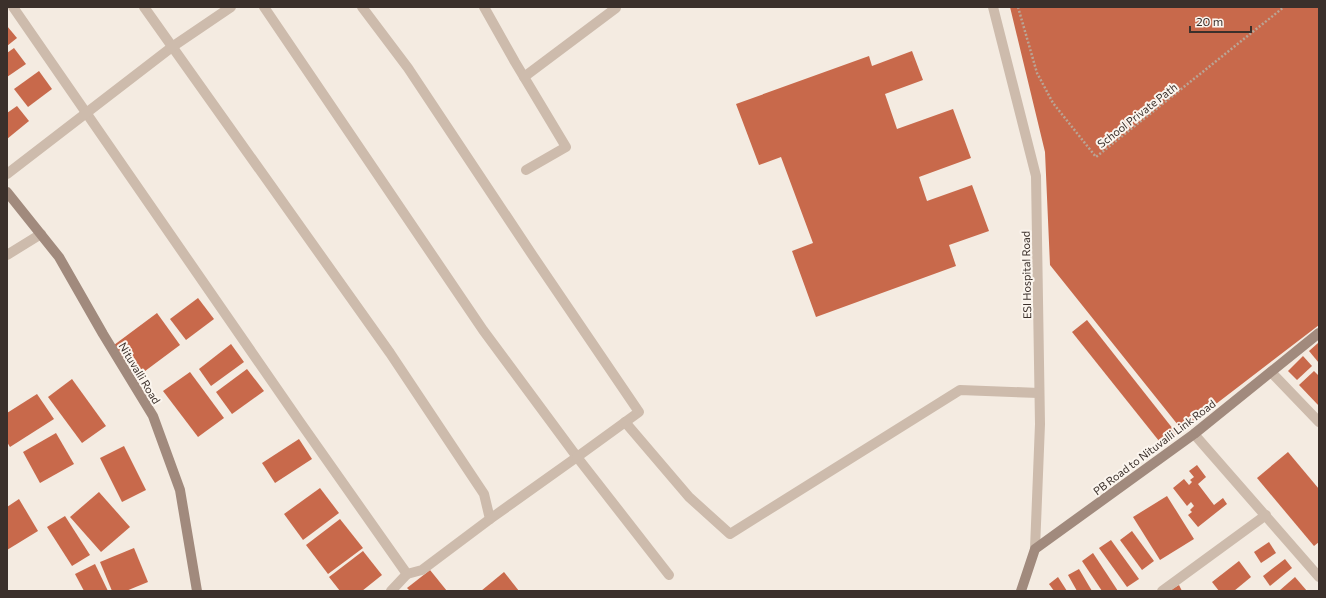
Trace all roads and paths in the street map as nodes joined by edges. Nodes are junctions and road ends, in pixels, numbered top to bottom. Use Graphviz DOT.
graph roads {
  1 [pos="14,7"];
  2 [pos="144,7"];
  3 [pos="231,7"];
  4 [pos="264,7"];
  5 [pos="362,7"];
  6 [pos="484,7"];
  7 [pos="615,7"];
  8 [pos="993,7"];
  9 [pos="1018,7"];
  10 [pos="1284,7"];
  11 [pos="172,47"];
  12 [pos="524,77"];
  13 [pos="87,113"];
  14 [pos="526,170"];
  15 [pos="7,174"];
  16 [pos="7,192"];
  17 [pos="41,234"];
  18 [pos="7,255"];
  19 [pos="1319,333"];
  20 [pos="1271,372"];
  21 [pos="1039,393"];
  22 [pos="625,422"];
  23 [pos="1319,422"];
  24 [pos="1194,434"];
  25 [pos="576,457"];
  26 [pos="1266,515"];
  27 [pos="490,519"];
  28 [pos="1035,549"];
  29 [pos="407,574"];
  30 [pos="669,575"];
  31 [pos="1319,577"];
  32 [pos="197,591"];
  33 [pos="391,591"];
  34 [pos="1021,591"];
  35 [pos="1162,591"];
  1 -- 13 [label="street"];
  2 -- 11 [label="street"];
  3 -- 11 [label="street"];
  4 -- 25 [label="street"];
  5 -- 22 [label="street"];
  6 -- 12 [label="street"];
  7 -- 12 [label="street"];
  8 -- 21 [label="street, ESI Hospital Road"];
  9 -- 10 [label="path, School Private Path"];
  11 -- 13 [label="street"];
  11 -- 27 [label="street"];
  12 -- 14 [label="street"];
  13 -- 15 [label="street"];
  13 -- 29 [label="street"];
  16 -- 17 [label="street, Nituvalli Road"];
  17 -- 18 [label="street"];
  17 -- 32 [label="street, Nituvalli Road"];
  19 -- 20 [label="street, PB Road to Nituvalli Link Road"];
  20 -- 23 [label="street"];
  20 -- 24 [label="street, PB Road to Nituvalli Link Road"];
  21 -- 22 [label="street"];
  21 -- 28 [label="street, ESI Hospital Road"];
  22 -- 25 [label="street"];
  24 -- 26 [label="street"];
  24 -- 28 [label="street, PB Road to Nituvalli Link Road"];
  25 -- 27 [label="street"];
  25 -- 30 [label="street"];
  26 -- 31 [label="street"];
  26 -- 35 [label="street"];
  27 -- 29 [label="street"];
  28 -- 34 [label="street"];
  29 -- 33 [label="street"];
}
